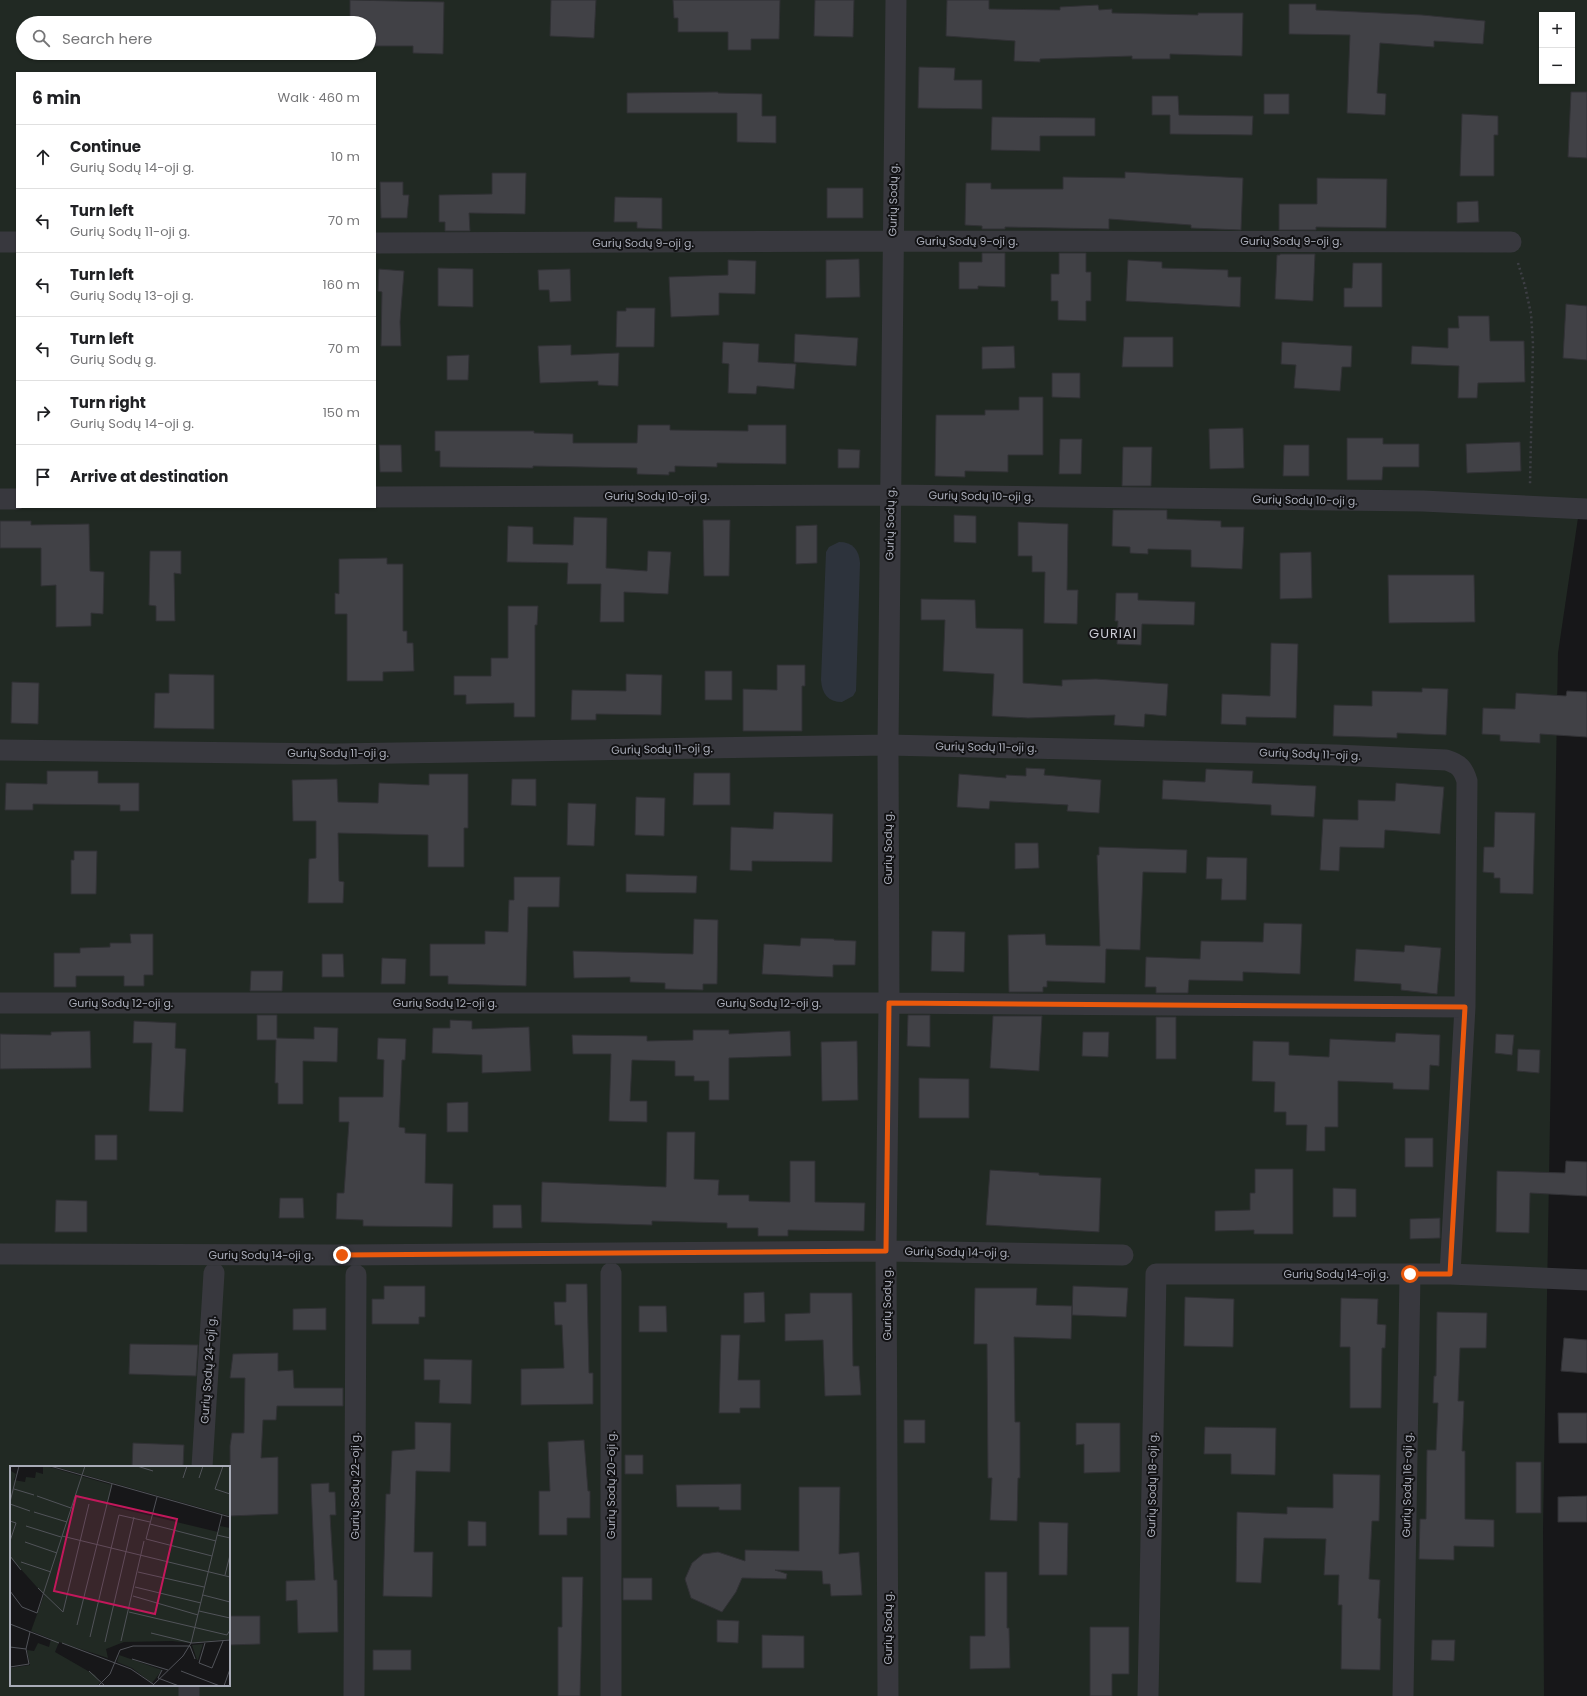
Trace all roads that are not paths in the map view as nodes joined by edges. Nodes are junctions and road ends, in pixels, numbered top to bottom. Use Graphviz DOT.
graph roads {
  1 [pos="896,0"];
  2 [pos="893,241"];
  3 [pos="0,242"];
  4 [pos="16,242"];
  5 [pos="1511,242"];
  6 [pos="376,244"];
  7 [pos="890,495"];
  8 [pos="376,497"];
  9 [pos="0,499"];
  10 [pos="16,499"];
  11 [pos="1587,510"];
  12 [pos="888,745"];
  13 [pos="0,750"];
  14 [pos="0,1003"];
  15 [pos="889,1003"];
  16 [pos="1465,1007"];
  17 [pos="886,1251"];
  18 [pos="0,1254"];
  19 [pos="1123,1255"];
  20 [pos="214,1272"];
  21 [pos="611,1273"];
  22 [pos="1156,1274"];
  23 [pos="1410,1274"];
  24 [pos="1450,1274"];
  25 [pos="356,1276"];
  26 [pos="1587,1280"];
  27 [pos="202,1466"];
  28 [pos="354,1696"];
  29 [pos="611,1696"];
  30 [pos="888,1696"];
  31 [pos="1148,1696"];
  32 [pos="1404,1696"];
  1 -- 2 [label="street, Gurių Sodų g."];
  2 -- 5 [label="street, Gurių Sodų 9-oji g."];
  2 -- 6 [label="street, Gurių Sodų 9-oji g."];
  2 -- 7 [label="street, Gurių Sodų g."];
  3 -- 4 [label="street"];
  7 -- 8 [label="street, Gurių Sodų 10-oji g."];
  7 -- 11 [label="street, Gurių Sodų 10-oji g."];
  7 -- 12 [label="street, Gurių Sodų g."];
  9 -- 10 [label="street"];
  12 -- 13 [label="street, Gurių Sodų 11-oji g."];
  12 -- 15 [label="street, Gurių Sodų g."];
  12 -- 16 [label="street, Gurių Sodų 11-oji g."];
  14 -- 15 [label="street, Gurių Sodų 12-oji g."];
  15 -- 16 [label="street, Gurių Sodų 12-oji g."];
  15 -- 17 [label="street, Gurių Sodų g."];
  16 -- 24 [label="street, Gurių Sodų 11-oji g."];
  17 -- 18 [label="street, Gurių Sodų 14-oji g."];
  17 -- 19 [label="street, Gurių Sodų 14-oji g."];
  17 -- 30 [label="street, Gurių Sodų g."];
  20 -- 27 [label="street, Gurių Sodų 24-oji g."];
  21 -- 29 [label="street, Gurių Sodų 20-oji g."];
  22 -- 23 [label="street, Gurių Sodų 14-oji g."];
  22 -- 31 [label="street, Gurių Sodų 18-oji g."];
  23 -- 24 [label="street, Gurių Sodų 14-oji g."];
  23 -- 32 [label="street, Gurių Sodų 16-oji g."];
  24 -- 26 [label="street, Gurių Sodų 14-oji g."];
  25 -- 28 [label="street, Gurių Sodų 22-oji g."];
}
